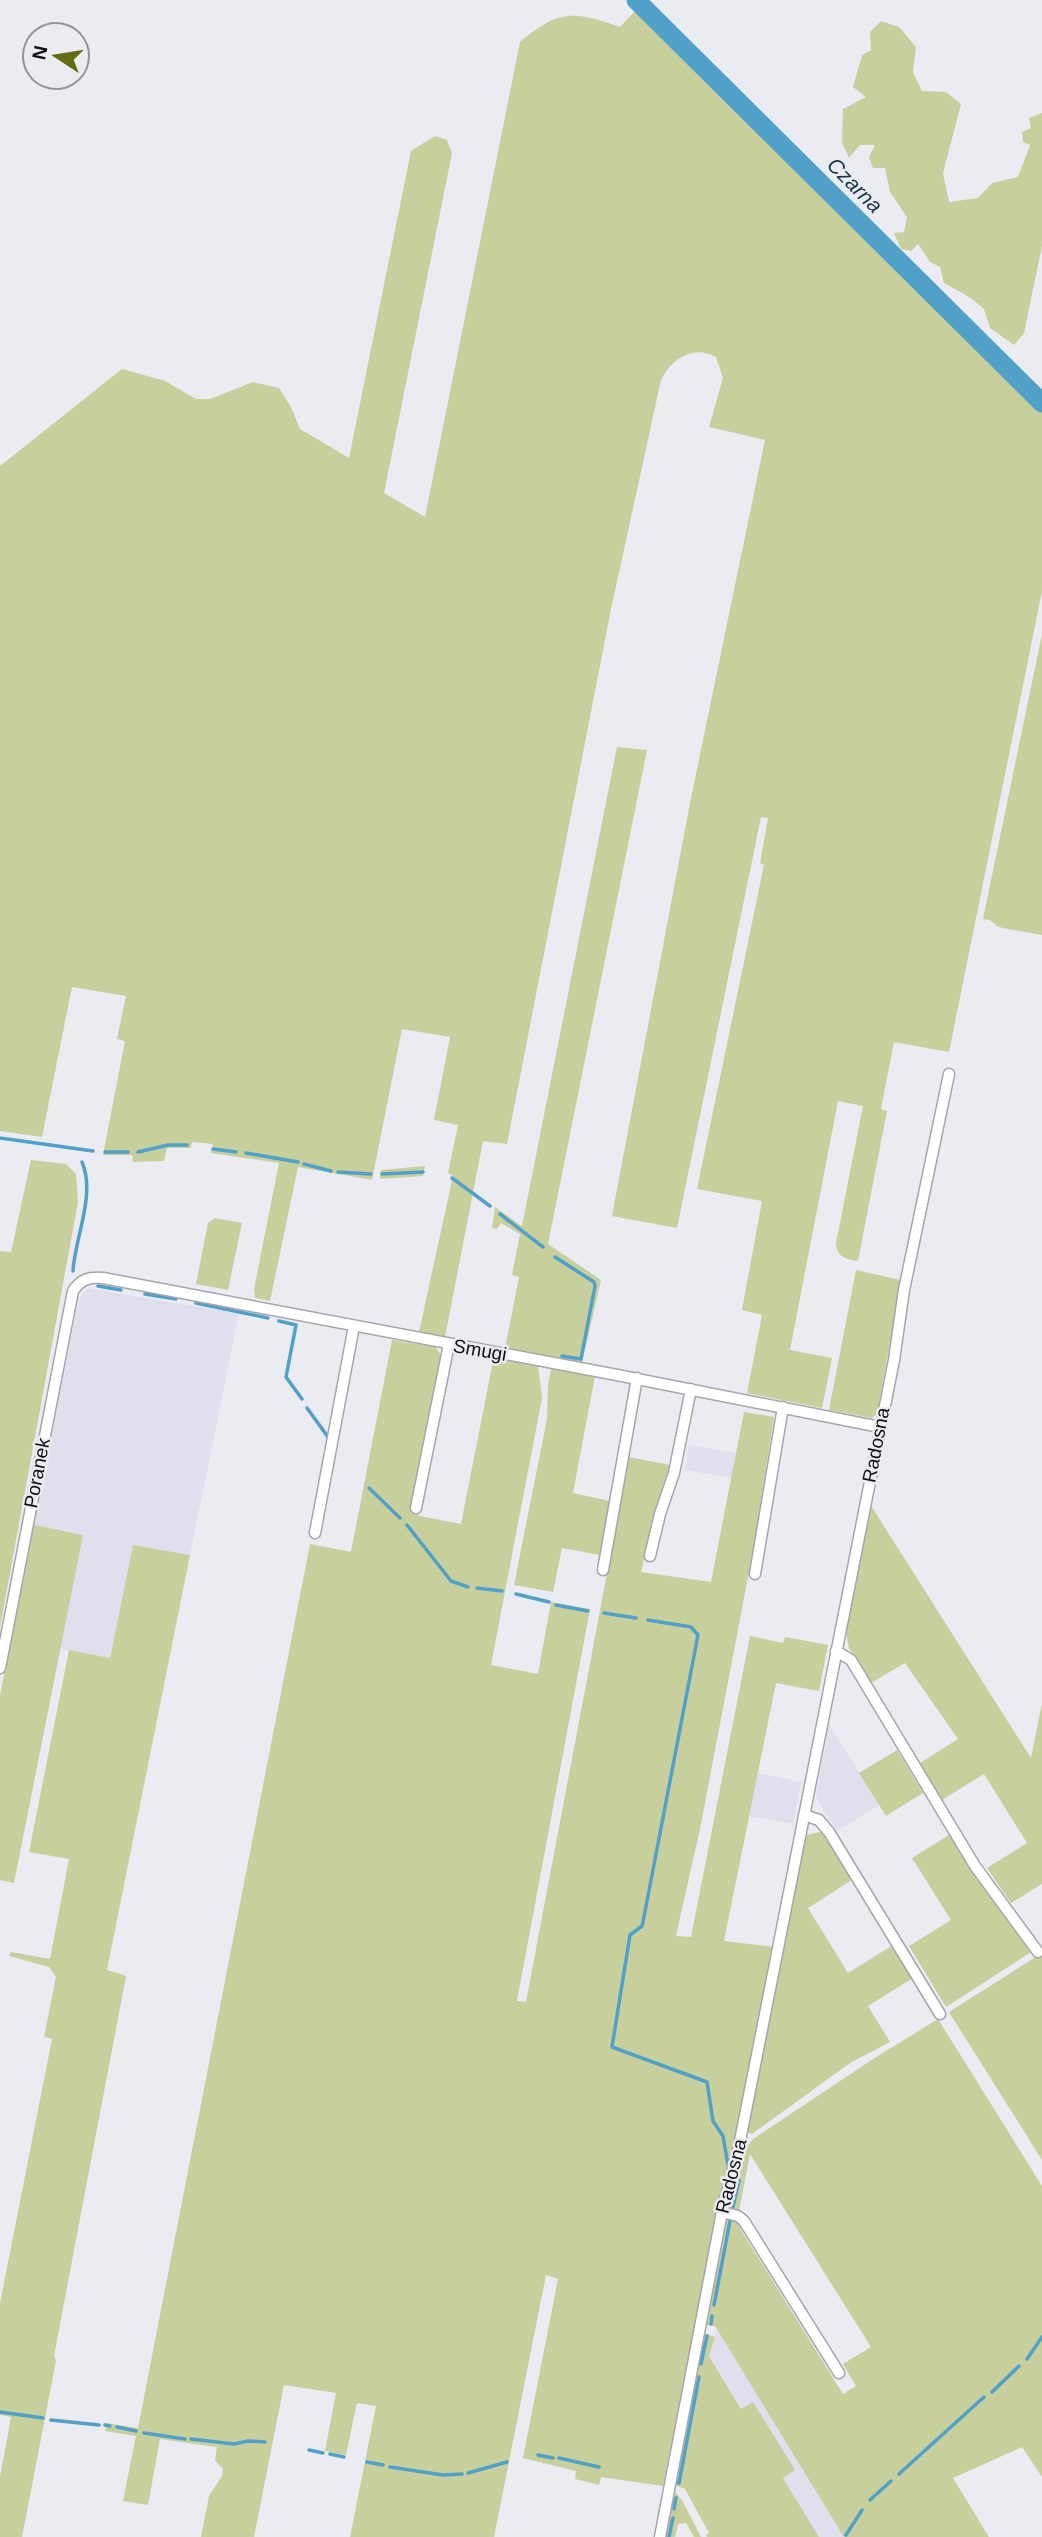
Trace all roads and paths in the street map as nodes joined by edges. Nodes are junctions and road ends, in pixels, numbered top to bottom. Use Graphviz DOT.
graph roads {
  1 [pos="949,1074"];
  2 [pos="81,1281"];
  3 [pos="354,1326"];
  4 [pos="449,1345"];
  5 [pos="637,1378"];
  6 [pos="691,1389"];
  7 [pos="783,1407"];
  8 [pos="880,1427"];
  9 [pos="416,1508"];
  10 [pos="315,1533"];
  11 [pos="650,1556"];
  12 [pos="603,1570"];
  13 [pos="755,1574"];
  14 [pos="836,1651"];
  15 [pos="0,1668"];
  16 [pos="804,1815"];
  17 [pos="1038,1952"];
  18 [pos="940,2014"];
  19 [pos="722,2212"];
  20 [pos="839,2373"];
  21 [pos="660,2537"];
  1 -- 8 [label="street, Radosna"];
  2 -- 3 [label="street, Smugi"];
  2 -- 15 [label="street, Poranek"];
  3 -- 4 [label="street, Smugi"];
  3 -- 10 [label="street"];
  4 -- 5 [label="street, Smugi"];
  4 -- 9 [label="street"];
  5 -- 6 [label="street, Smugi"];
  5 -- 12 [label="street"];
  6 -- 7 [label="street, Smugi"];
  6 -- 11 [label="street"];
  7 -- 8 [label="street, Smugi"];
  7 -- 13 [label="street"];
  8 -- 14 [label="street, Radosna"];
  14 -- 16 [label="street, Radosna"];
  14 -- 17 [label="street"];
  16 -- 18 [label="street"];
  16 -- 19 [label="street, Radosna"];
  19 -- 20 [label="street"];
  19 -- 21 [label="street, Radosna"];
}
